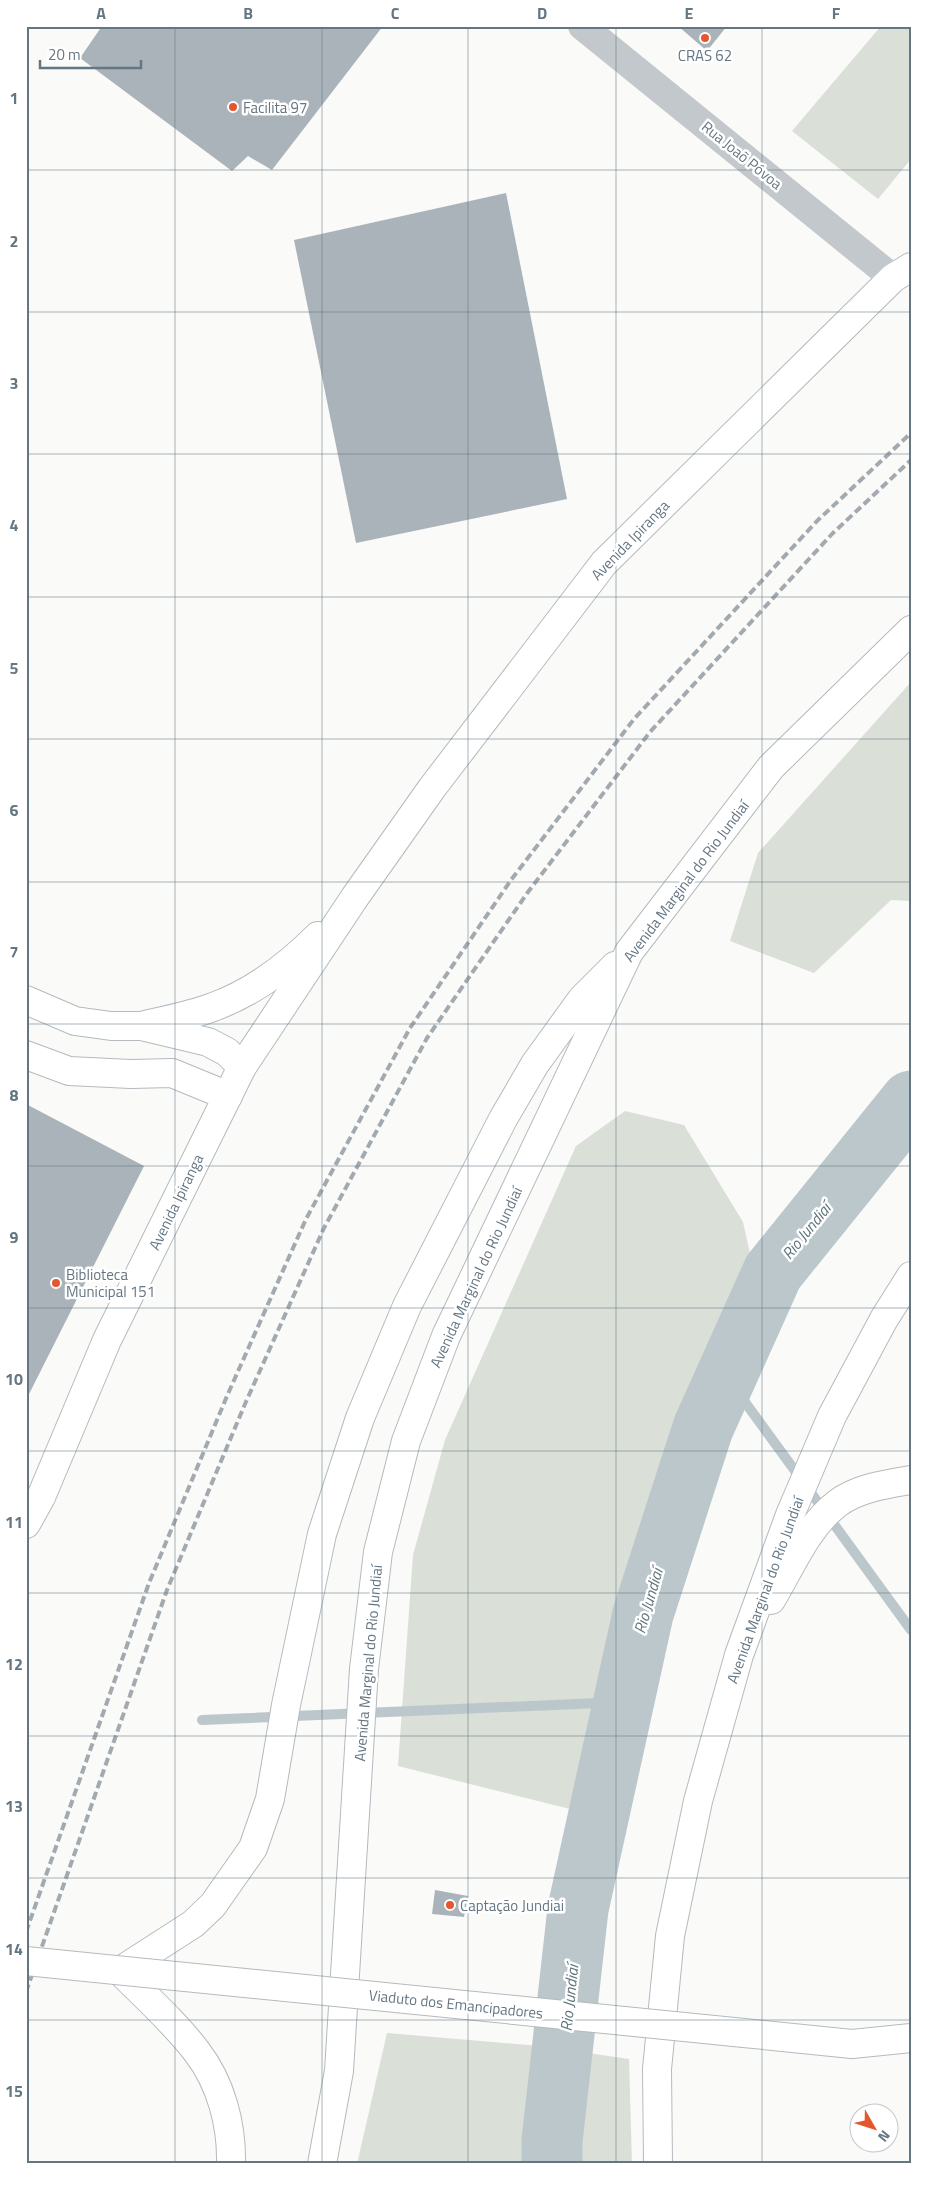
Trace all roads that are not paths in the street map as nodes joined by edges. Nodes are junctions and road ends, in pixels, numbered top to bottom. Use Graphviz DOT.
graph roads {
  1 [pos="589,28"];
  2 [pos="902,272"];
  3 [pos="911,630"];
  4 [pos="355,897"];
  5 [pos="629,952"];
  6 [pos="26,1000"];
  7 [pos="141,1026"];
  8 [pos="26,1055"];
  9 [pos="242,1067"];
  10 [pos="228,1096"];
  11 [pos="911,1276"];
  12 [pos="911,1480"];
  13 [pos="26,1524"];
  14 [pos="739,1655"];
  15 [pos="26,1961"];
  16 [pos="120,1971"];
  17 [pos="911,2038"];
  18 [pos="231,2164"];
  19 [pos="322,2164"];
  20 [pos="658,2164"];
  1 -- 2 [label="street, Rua Joaõ Póvoa"];
  2 -- 4 [label="main road, Avenida Ipiranga"];
  3 -- 5 [label="main road, Avenida Marginal do Rio Jundiaí"];
  4 -- 7 [label="main road, Avenida Ipiranga"];
  4 -- 9 [label="main road, Avenida Ipiranga"];
  5 -- 16 [label="main road"];
  5 -- 19 [label="main road, Avenida Marginal do Rio Jundiaí"];
  6 -- 7 [label="main road"];
  7 -- 9 [label="main road"];
  8 -- 10 [label="main road"];
  9 -- 10 [label="main road, Avenida Ipiranga"];
  10 -- 13 [label="main road, Avenida Ipiranga"];
  11 -- 14 [label="main road, Avenida Marginal do Rio Jundiaí"];
  12 -- 14 [label="main road"];
  14 -- 20 [label="main road, Avenida Marginal do Rio Jundiaí"];
  15 -- 16 [label="main road, Viaduto dos Emancipadores, bridge"];
  16 -- 17 [label="main road, Viaduto dos Emancipadores, bridge"];
  16 -- 18 [label="main road"];
}
